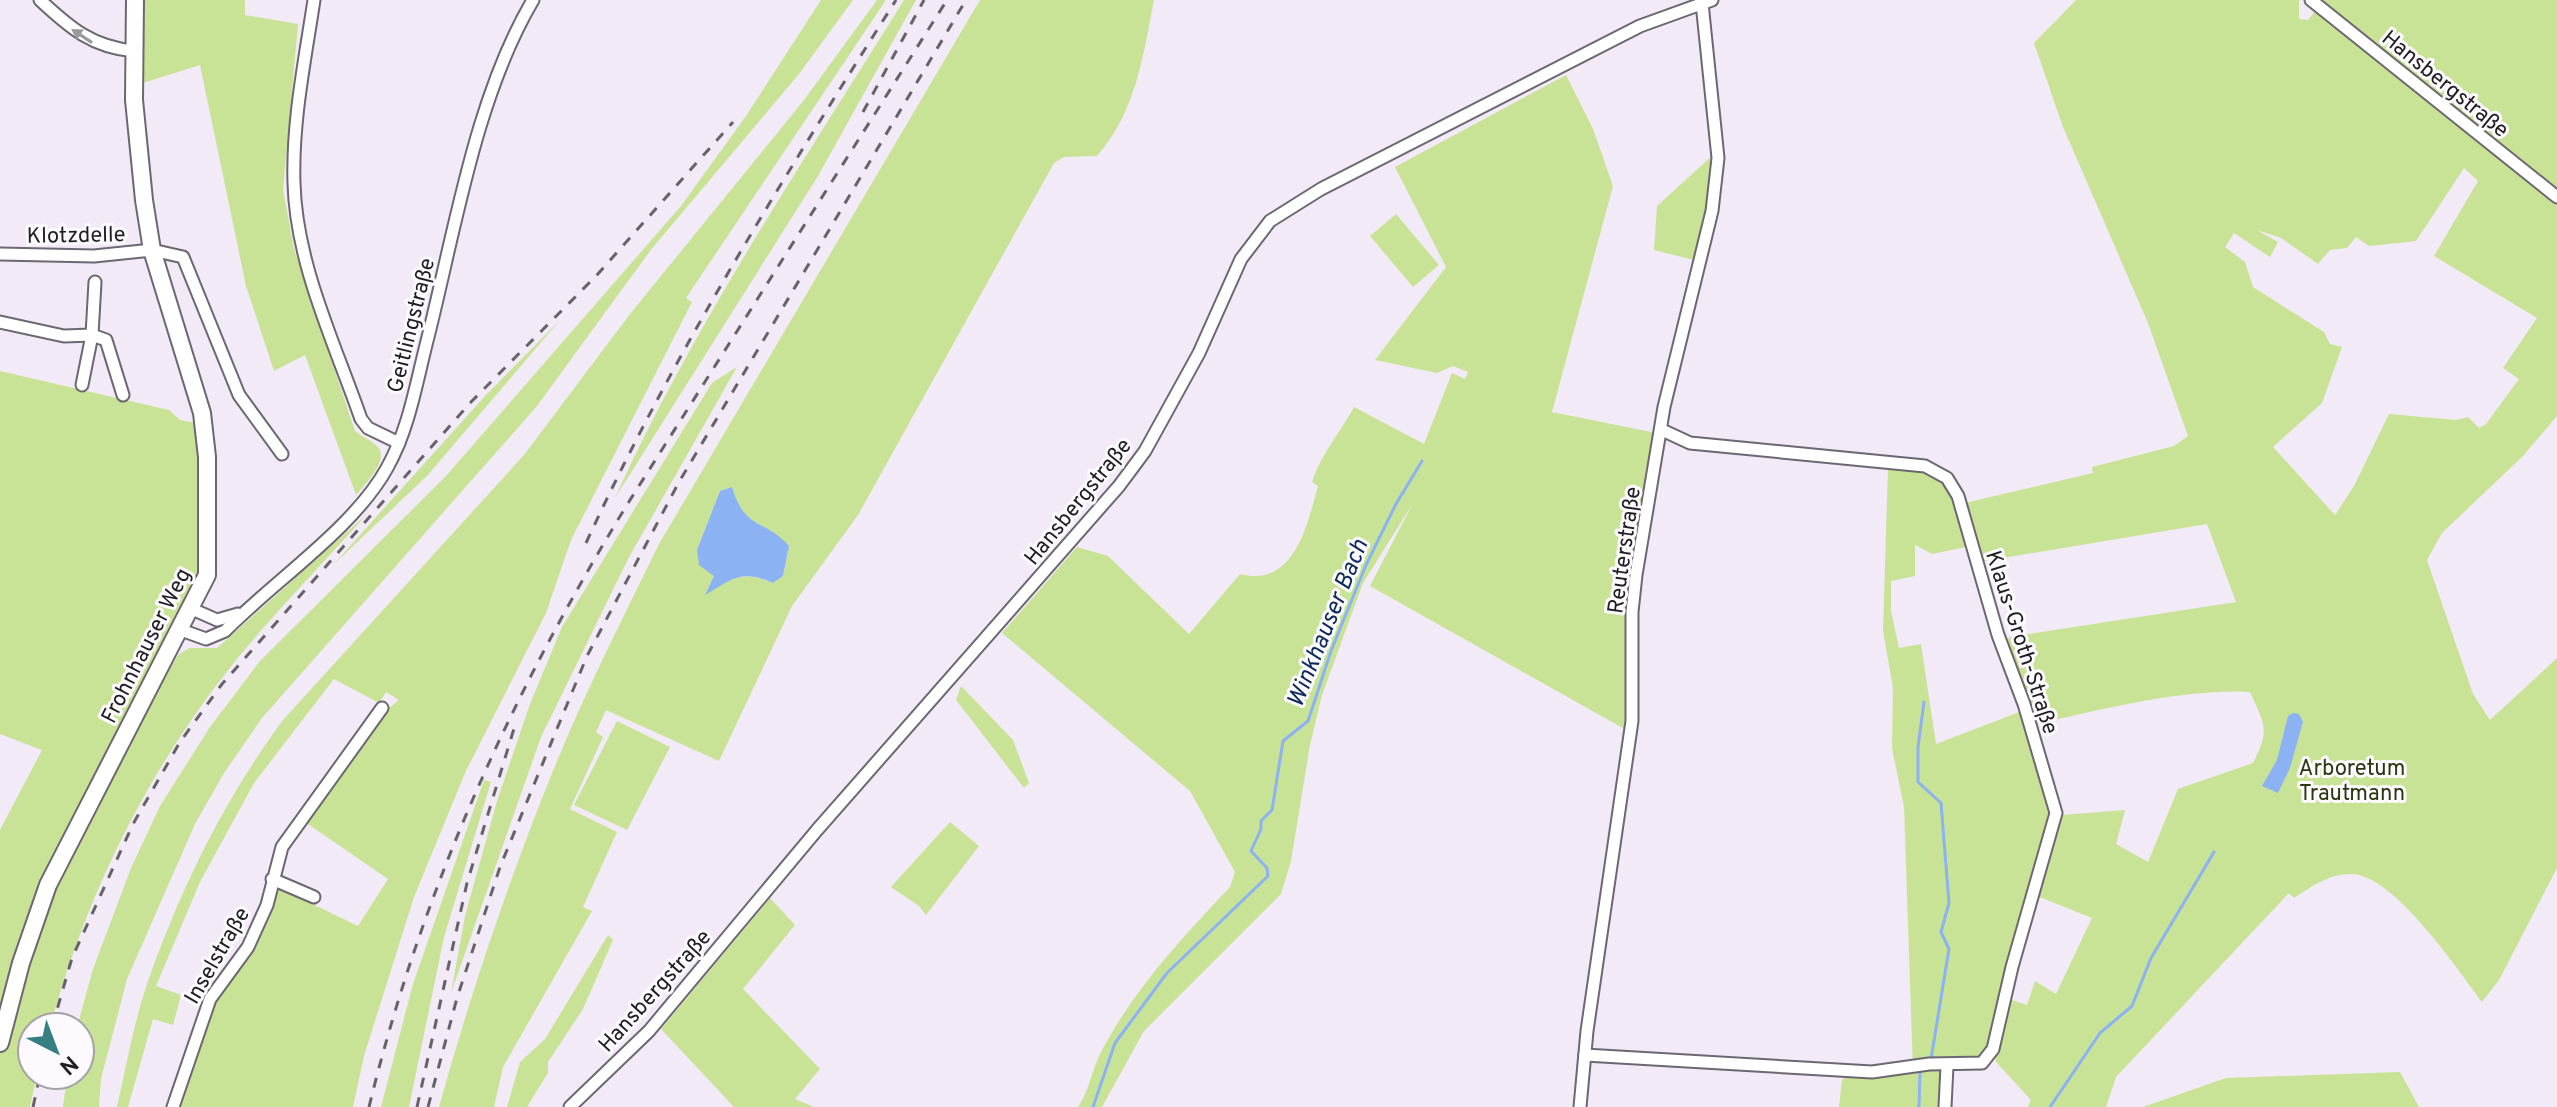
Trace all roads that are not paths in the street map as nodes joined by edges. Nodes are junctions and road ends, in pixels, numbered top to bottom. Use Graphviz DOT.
graph roads {
  1 [pos="40,0"];
  2 [pos="135,0"];
  3 [pos="314,0"];
  4 [pos="533,0"];
  5 [pos="2311,0"];
  6 [pos="1707,1"];
  7 [pos="134,51"];
  8 [pos="2557,197"];
  9 [pos="152,250"];
  10 [pos="0,254"];
  11 [pos="95,282"];
  12 [pos="0,322"];
  13 [pos="92,335"];
  14 [pos="82,385"];
  15 [pos="123,395"];
  16 [pos="1662,430"];
  17 [pos="399,443"];
  18 [pos="282,454"];
  19 [pos="192,609"];
  20 [pos="245,610"];
  21 [pos="181,630"];
  22 [pos="382,708"];
  23 [pos="272,879"];
  24 [pos="314,897"];
  25 [pos="0,1043"];
  26 [pos="1585,1055"];
  27 [pos="1947,1066"];
  28 [pos="173,1107"];
  29 [pos="570,1107"];
  30 [pos="1580,1107"];
  31 [pos="1945,1107"];
  7 -- 1 [label="street, one-way"];
  2 -- 7 [label="main road, Frohnhauser Weg"];
  3 -- 17 [label="street"];
  4 -- 17 [label="street, Geitlingstraße"];
  5 -- 8 [label="street, Hansbergstraße"];
  6 -- 16 [label="street, Reuterstraße"];
  6 -- 29 [label="street, Hansbergstraße"];
  7 -- 9 [label="main road, Frohnhauser Weg"];
  9 -- 10 [label="street, Klotzdelle"];
  9 -- 18 [label="street"];
  9 -- 19 [label="main road, Frohnhauser Weg"];
  11 -- 13 [label="street"];
  12 -- 13 [label="street"];
  13 -- 14 [label="street"];
  13 -- 15 [label="street"];
  16 -- 26 [label="street, Reuterstraße"];
  16 -- 27 [label="street, Klaus-Groth-Straße"];
  17 -- 20 [label="street, Geitlingstraße"];
  19 -- 20 [label="street"];
  19 -- 21 [label="main road, Frohnhauser Weg"];
  20 -- 21 [label="street, Geitlingstraße"];
  21 -- 25 [label="main road, Frohnhauser Weg"];
  22 -- 23 [label="street, Inselstraße"];
  23 -- 24 [label="street"];
  23 -- 28 [label="street, Inselstraße"];
  26 -- 27 [label="street, Klaus-Groth-Straße"];
  26 -- 30 [label="street, Reuterstraße"];
  27 -- 31 [label="street"];
}
